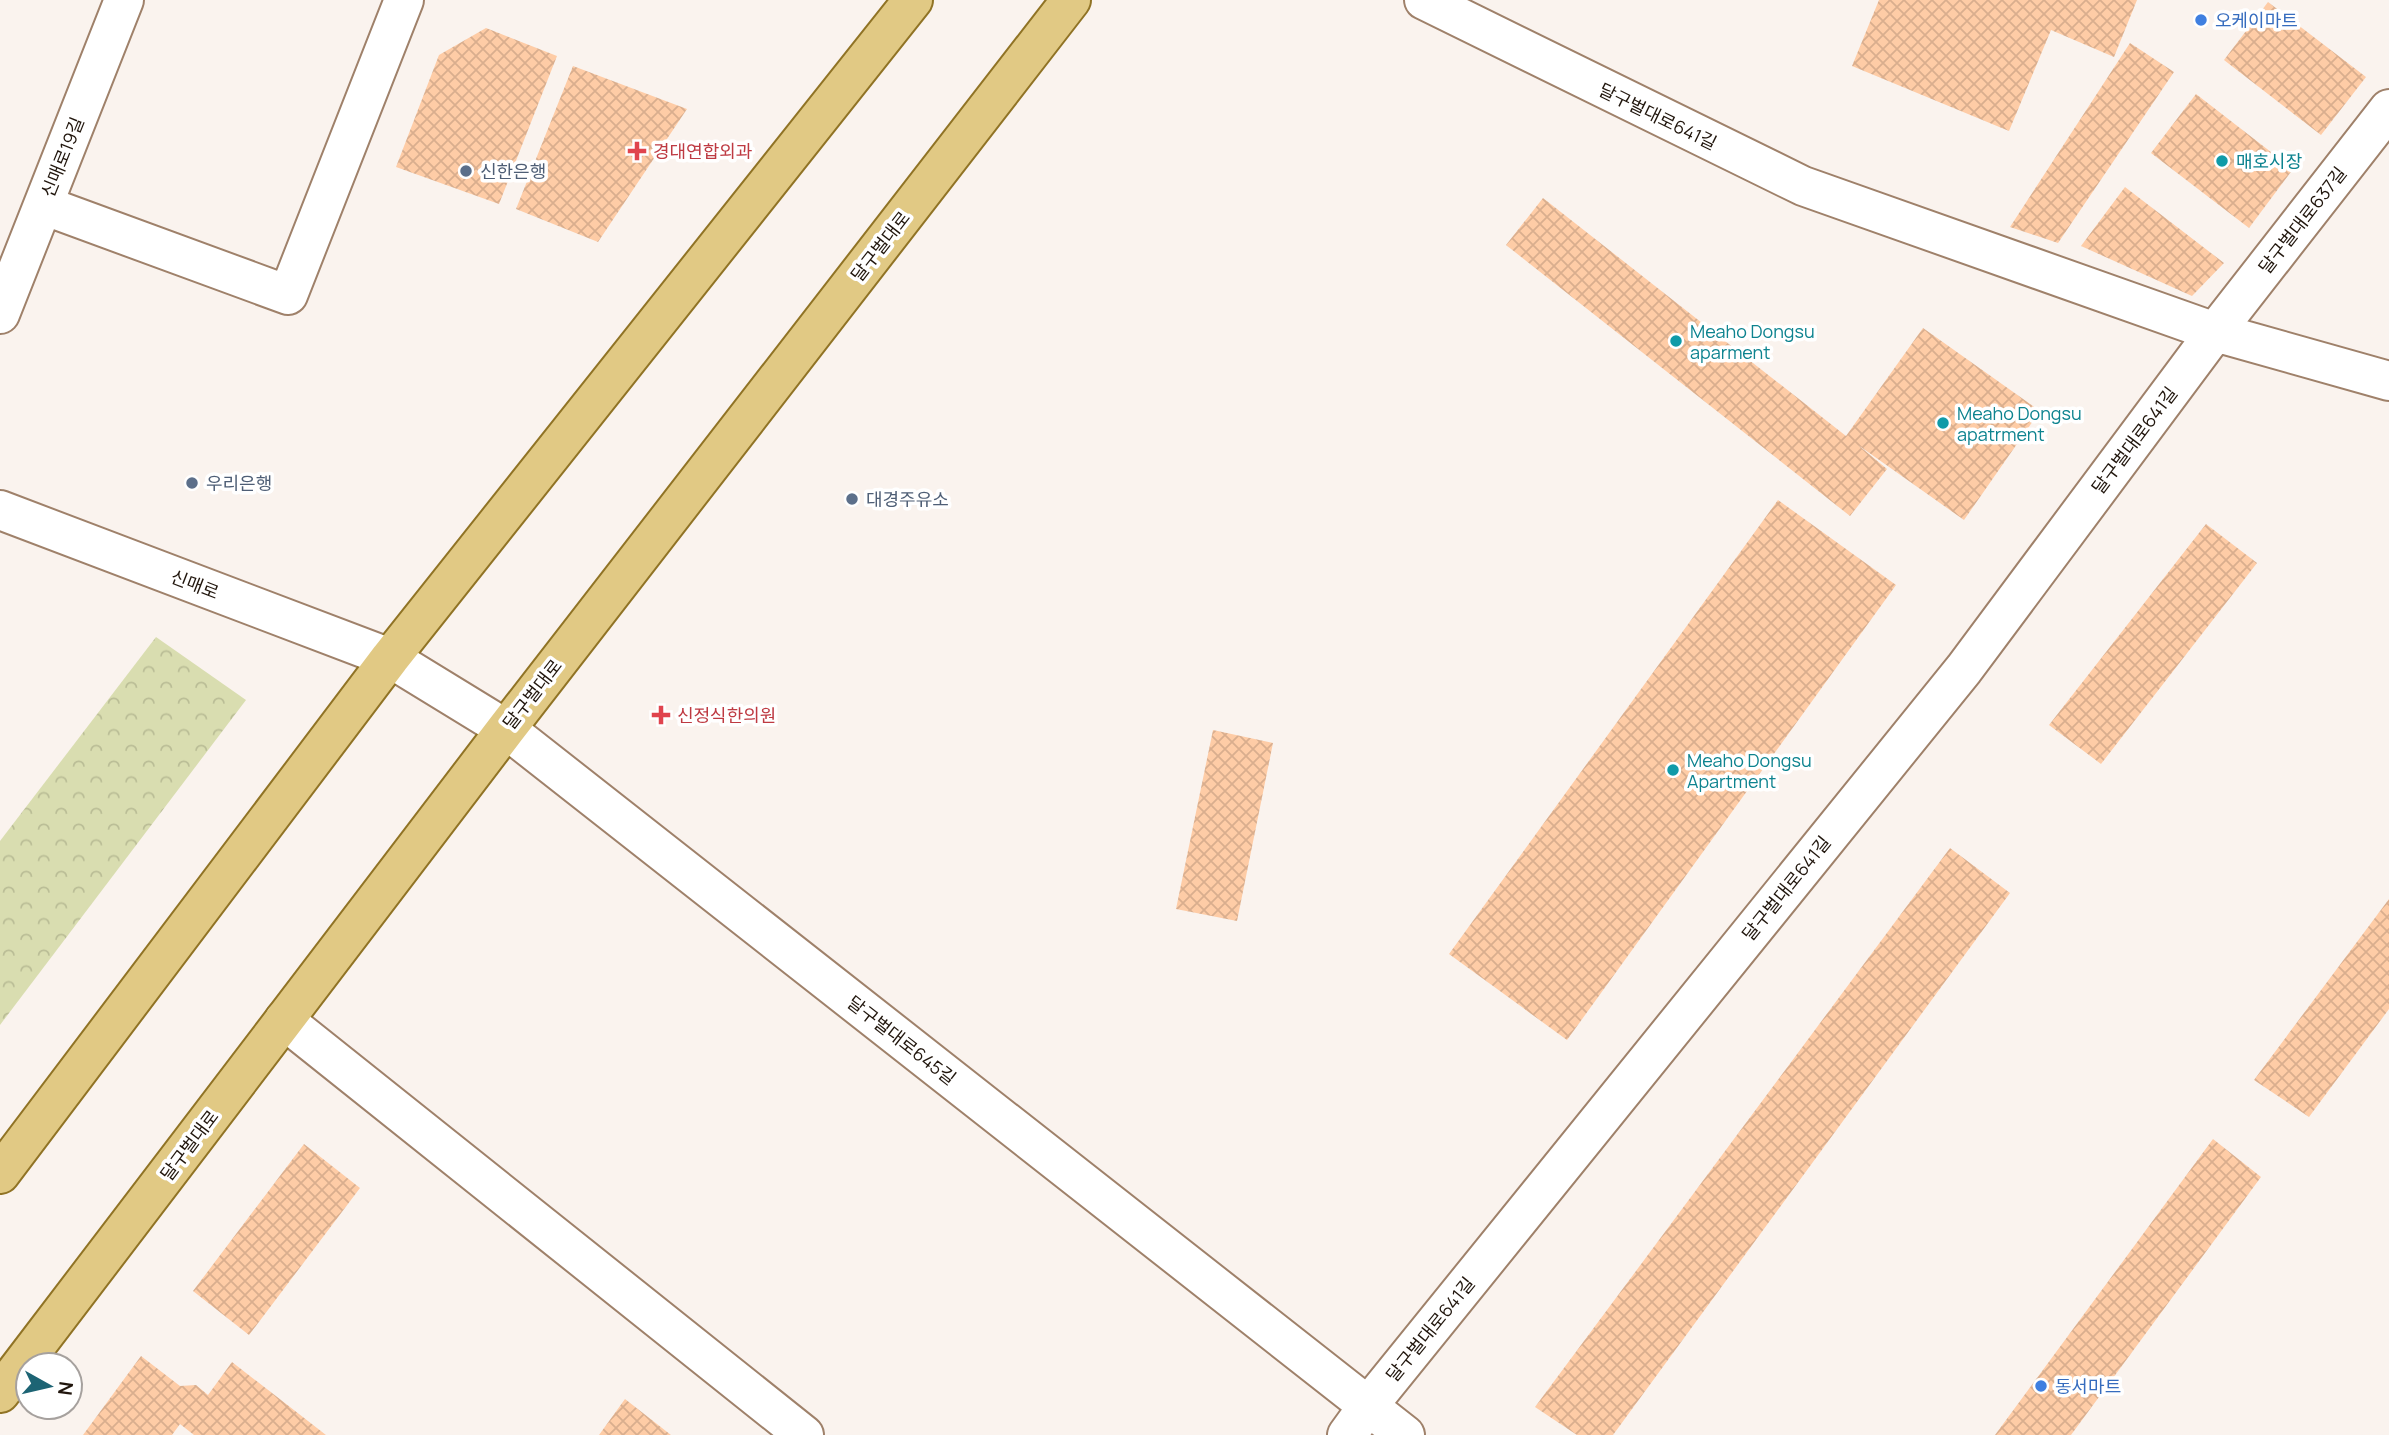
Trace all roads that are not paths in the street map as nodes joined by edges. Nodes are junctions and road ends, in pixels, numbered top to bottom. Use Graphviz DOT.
graph roads {
  1 [pos="124,0"];
  2 [pos="404,0"];
  3 [pos="913,0"];
  4 [pos="1071,0"];
  5 [pos="1424,0"];
  6 [pos="2389,108"];
  7 [pos="43,205"];
  8 [pos="0,314"];
  9 [pos="2215,332"];
  10 [pos="2389,382"];
  11 [pos="0,510"];
  12 [pos="390,658"];
  13 [pos="506,729"];
  14 [pos="284,1020"];
  15 [pos="0,1174"];
  16 [pos="0,1393"];
  17 [pos="1358,1420"];
  18 [pos="804,1435"];
  19 [pos="1405,1435"];
  1 -- 7 [label="street, 신매로19길"];
  2 -- 7 [label="street"];
  3 -- 12 [label="main road"];
  4 -- 13 [label="main road, 달구벌대로"];
  5 -- 9 [label="street, 달구벌대로641길"];
  6 -- 9 [label="street, 달구벌대로637길"];
  7 -- 8 [label="street, 신매로19길"];
  9 -- 10 [label="street, 달구벌대로641길"];
  9 -- 17 [label="street, 달구벌대로641길"];
  11 -- 12 [label="street, 신매로"];
  12 -- 13 [label="street, 달구벌대로645길"];
  12 -- 15 [label="main road"];
  13 -- 14 [label="main road, 달구벌대로"];
  13 -- 17 [label="street, 달구벌대로645길"];
  14 -- 16 [label="main road, 달구벌대로"];
  14 -- 18 [label="street"];
  17 -- 19 [label="street, 달구벌대로645길"];
}
